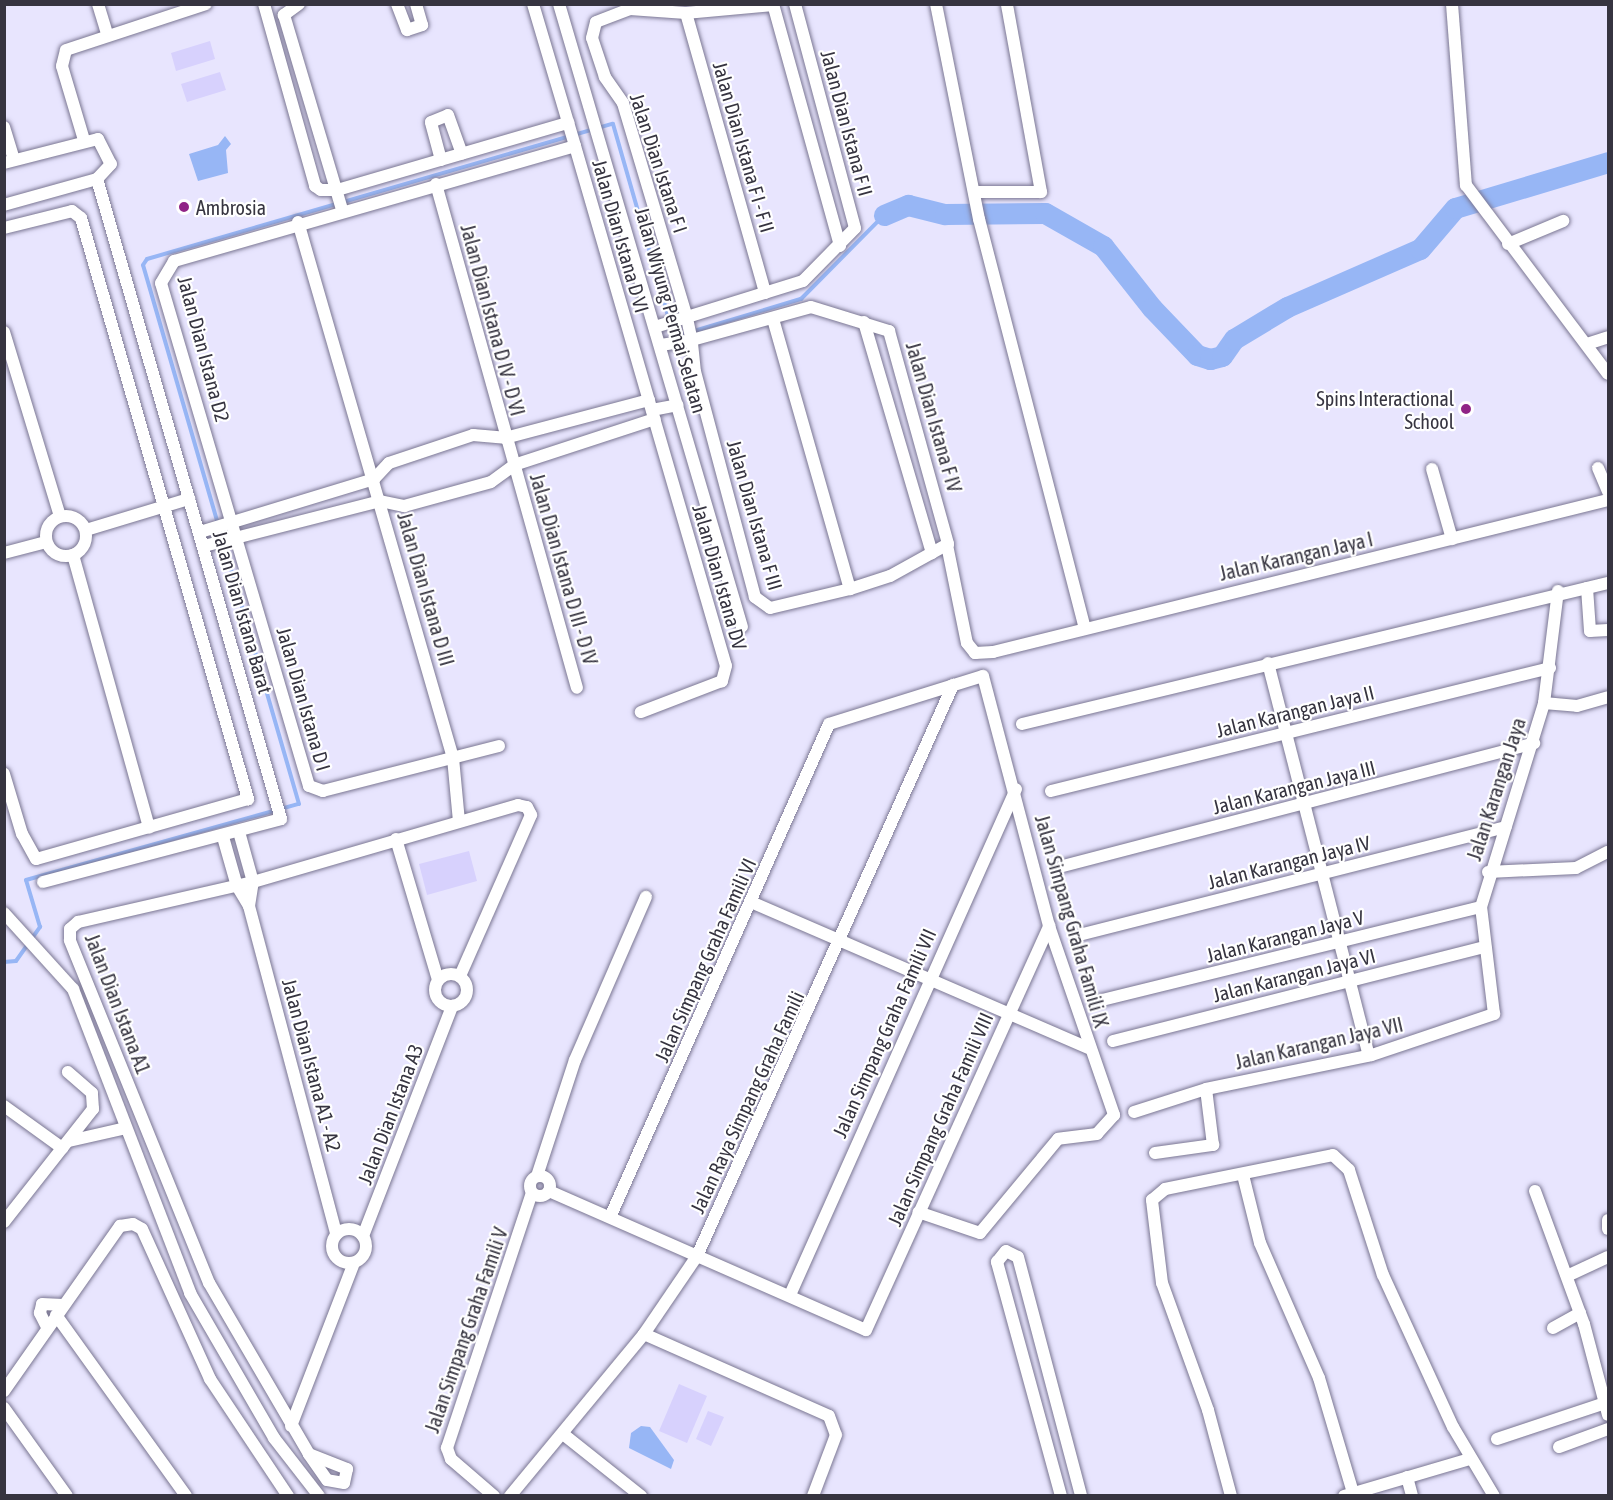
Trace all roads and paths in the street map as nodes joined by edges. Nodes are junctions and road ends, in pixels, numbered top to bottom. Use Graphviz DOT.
graph roads {
  1 [pos="98,4"];
  2 [pos="206,4"];
  3 [pos="264,4"];
  4 [pos="299,4"];
  5 [pos="533,4"];
  6 [pos="559,4"];
  7 [pos="795,4"];
  8 [pos="936,4"];
  9 [pos="1007,4"];
  10 [pos="1452,4"];
  11 [pos="773,5"];
  12 [pos="417,6"];
  13 [pos="399,9"];
  14 [pos="686,13"];
  15 [pos="107,34"];
  16 [pos="4,127"];
  17 [pos="571,134"];
  18 [pos="84,140"];
  19 [pos="462,154"];
  20 [pos="441,160"];
  21 [pos="9,161"];
  22 [pos="97,179"];
  23 [pos="436,184"];
  24 [pos="338,191"];
  25 [pos="975,198"];
  26 [pos="4,205"];
  27 [pos="342,208"];
  28 [pos="1563,221"];
  29 [pos="297,222"];
  30 [pos="4,228"];
  31 [pos="1508,244"];
  32 [pos="840,246"];
  33 [pos="765,293"];
  34 [pos="773,319"];
  35 [pos="685,320"];
  36 [pos="864,322"];
  37 [pos="658,326"];
  38 [pos="4,332"];
  39 [pos="1608,337"];
  40 [pos="691,339"];
  41 [pos="1587,344"];
  42 [pos="661,345"];
  43 [pos="1608,374"];
  44 [pos="678,405"];
  45 [pos="652,410"];
  46 [pos="505,438"];
  47 [pos="514,465"];
  48 [pos="1432,469"];
  49 [pos="374,479"];
  50 [pos="189,499"];
  51 [pos="1608,500"];
  52 [pos="380,501"];
  53 [pos="165,506"];
  54 [pos="60,516"];
  55 [pos="230,523"];
  56 [pos="86,530"];
  57 [pos="204,531"];
  58 [pos="234,538"];
  59 [pos="1452,539"];
  60 [pos="46,542"];
  61 [pos="948,542"];
  62 [pos="207,545"];
  63 [pos="4,553"];
  64 [pos="932,553"];
  65 [pos="73,555"];
  66 [pos="1608,583"];
  67 [pos="1587,588"];
  68 [pos="850,590"];
  69 [pos="1558,591"];
  70 [pos="742,627"];
  71 [pos="1085,629"];
  72 [pos="1608,630"];
  73 [pos="1268,663"];
  74 [pos="1550,668"];
  75 [pos="953,686"];
  76 [pos="577,688"];
  77 [pos="1608,697"];
  78 [pos="1544,703"];
  79 [pos="641,712"];
  80 [pos="833,721"];
  81 [pos="1022,724"];
  82 [pos="1286,733"];
  83 [pos="1534,743"];
  84 [pos="499,746"];
  85 [pos="453,758"];
  86 [pos="4,774"];
  87 [pos="1016,789"];
  88 [pos="1050,791"];
  89 [pos="1307,804"];
  90 [pos="459,821"];
  91 [pos="1506,827"];
  92 [pos="149,828"];
  93 [pos="240,832"];
  94 [pos="223,837"];
  95 [pos="396,839"];
  96 [pos="1608,852"];
  97 [pos="1063,866"];
  98 [pos="1488,872"];
  99 [pos="1324,873"];
  100 [pos="43,882"];
  101 [pos="253,882"];
  102 [pos="237,886"];
  103 [pos="646,897"];
  104 [pos="753,903"];
  105 [pos="249,906"];
  106 [pos="1481,908"];
  107 [pos="4,913"];
  108 [pos="1049,926"];
  109 [pos="1083,934"];
  110 [pos="842,944"];
  111 [pos="1340,944"];
  112 [pos="1485,947"];
  113 [pos="460,976"];
  114 [pos="438,980"];
  115 [pos="929,980"];
  116 [pos="1350,981"];
  117 [pos="1496,999"];
  118 [pos="1098,1001"];
  119 [pos="453,1006"];
  120 [pos="1010,1014"];
  121 [pos="1113,1041"];
  122 [pos="1088,1048"];
  123 [pos="1369,1055"];
  124 [pos="68,1072"];
  125 [pos="1206,1089"];
  126 [pos="4,1106"];
  127 [pos="1134,1112"];
  128 [pos="126,1128"];
  129 [pos="65,1144"];
  130 [pos="1155,1153"];
  131 [pos="537,1176"];
  132 [pos="1243,1176"];
  133 [pos="549,1191"];
  134 [pos="1535,1191"];
  135 [pos="532,1193"];
  136 [pos="918,1212"];
  137 [pos="611,1215"];
  138 [pos="1608,1220"];
  139 [pos="4,1221"];
  140 [pos="1608,1229"];
  141 [pos="336,1234"];
  142 [pos="363,1236"];
  143 [pos="697,1256"];
  144 [pos="1608,1257"];
  145 [pos="354,1263"];
  146 [pos="1567,1276"];
  147 [pos="790,1295"];
  148 [pos="60,1310"];
  149 [pos="1580,1313"];
  150 [pos="47,1327"];
  151 [pos="1553,1328"];
  152 [pos="644,1334"];
  153 [pos="4,1391"];
  154 [pos="4,1408"];
  155 [pos="1607,1409"];
  156 [pos="291,1426"];
  157 [pos="1608,1429"];
  158 [pos="563,1434"];
  159 [pos="1497,1439"];
  160 [pos="1559,1447"];
  161 [pos="309,1454"];
  162 [pos="1470,1459"];
  163 [pos="1407,1477"];
  164 [pos="1349,1494"];
  165 [pos="67,1496"];
  166 [pos="186,1496"];
  167 [pos="288,1496"];
  168 [pos="318,1496"];
  169 [pos="494,1496"];
  170 [pos="510,1496"];
  171 [pos="640,1496"];
  172 [pos="813,1496"];
  173 [pos="1061,1496"];
  174 [pos="1081,1496"];
  175 [pos="1231,1496"];
  176 [pos="1412,1496"];
  177 [pos="1494,1496"];
  1 -- 15 [label="street"];
  2 -- 15 [label="street"];
  3 -- 24 [label="street"];
  4 -- 24 [label="street"];
  5 -- 17 [label="street"];
  6 -- 37 [label="street, Jalan Wiyung Permai Selatan"];
  7 -- 32 [label="street, Jalan Dian Istana F II"];
  8 -- 25 [label="street"];
  9 -- 25 [label="street"];
  10 -- 31 [label="street"];
  11 -- 14 [label="street, Jalan Dian Istana F II"];
  11 -- 32 [label="street, Jalan Dian Istana F II"];
  12 -- 13 [label="street"];
  12 -- 13 [label="street"];
  14 -- 33 [label="street, Jalan Dian Istana F I - F II"];
  14 -- 35 [label="street, Jalan Dian Istana F I"];
  15 -- 18 [label="street"];
  16 -- 21 [label="street"];
  17 -- 19 [label="street"];
  17 -- 23 [label="street, Jalan Dian Istana D VI"];
  17 -- 45 [label="street, Jalan Dian Istana D VI"];
  18 -- 21 [label="street"];
  18 -- 22 [label="street"];
  19 -- 20 [label="street"];
  19 -- 20 [label="street"];
  20 -- 24 [label="street"];
  22 -- 26 [label="street"];
  22 -- 50 [label="street, Jalan Dian Istana Barat"];
  23 -- 27 [label="street, Jalan Dian Istana D VI"];
  23 -- 46 [label="street, Jalan Dian Istana D IV - D VI"];
  24 -- 27 [label="street"];
  25 -- 71 [label="street"];
  27 -- 29 [label="street, Jalan Dian Istana D VI"];
  28 -- 31 [label="street"];
  29 -- 49 [label="street"];
  29 -- 55 [label="street, Jalan Dian Istana D2"];
  30 -- 53 [label="street"];
  31 -- 41 [label="street"];
  32 -- 33 [label="street, Jalan Dian Istana F II"];
  33 -- 35 [label="street, Jalan Dian Istana F II"];
  34 -- 36 [label="street, Jalan Dian Istana F IV"];
  34 -- 40 [label="street, Jalan Dian Istana F IV"];
  34 -- 68 [label="street"];
  35 -- 37 [label="street, Jalan Dian Istana F II"];
  35 -- 40 [label="street, Jalan Dian Istana F I"];
  36 -- 61 [label="street, Jalan Dian Istana F IV"];
  36 -- 64 [label="street, Jalan Dian Istana F IV"];
  37 -- 42 [label="street, Jalan Wiyung Permai Selatan"];
  38 -- 54 [label="street"];
  39 -- 41 [label="street"];
  40 -- 42 [label="street, Jalan Dian Istana F IV"];
  40 -- 68 [label="street, Jalan Dian Istana F III"];
  41 -- 43 [label="street"];
  42 -- 44 [label="street, Jalan Wiyung Permai Selatan"];
  44 -- 45 [label="street"];
  44 -- 70 [label="street, Jalan Wiyung Permai Selatan"];
  45 -- 46 [label="street"];
  45 -- 47 [label="street, Jalan Dian Istana D III - D IV"];
  45 -- 79 [label="street, Jalan Dian Istana DV"];
  46 -- 47 [label="street, Jalan Dian Istana D IV - D VI"];
  46 -- 49 [label="street"];
  47 -- 52 [label="street, Jalan Dian Istana D III"];
  47 -- 76 [label="street, Jalan Dian Istana D III - D IV"];
  48 -- 59 [label="street"];
  49 -- 52 [label="street"];
  49 -- 55 [label="street"];
  50 -- 53 [label="street"];
  50 -- 57 [label="street, Jalan Dian Istana Barat"];
  51 -- 59 [label="street, Jalan Karangan Jaya I"];
  52 -- 58 [label="street"];
  52 -- 85 [label="street, Jalan Dian Istana D III"];
  53 -- 56 [label="street"];
  53 -- 92 [label="street"];
  54 -- 56 [label="street"];
  54 -- 60 [label="street"];
  55 -- 57 [label="street"];
  55 -- 58 [label="street, Jalan Dian Istana D I"];
  56 -- 65 [label="street"];
  57 -- 62 [label="street, Jalan Dian Istana Barat"];
  58 -- 62 [label="street"];
  58 -- 85 [label="street, Jalan Dian Istana D I"];
  59 -- 71 [label="street, Jalan Karangan Jaya I"];
  60 -- 63 [label="street"];
  60 -- 65 [label="street"];
  61 -- 64 [label="street, Jalan Dian Istana F III"];
  61 -- 71 [label="street, Jalan Karangan Jaya I"];
  62 -- 93 [label="street, Jalan Dian Istana Barat"];
  64 -- 68 [label="street, Jalan Dian Istana F III"];
  65 -- 92 [label="street"];
  66 -- 67 [label="street"];
  67 -- 69 [label="street"];
  67 -- 72 [label="street"];
  69 -- 73 [label="street"];
  69 -- 74 [label="street, Jalan Karangan Jaya"];
  73 -- 81 [label="street"];
  73 -- 82 [label="street"];
  74 -- 78 [label="street, Jalan Karangan Jaya"];
  74 -- 82 [label="street, Jalan Karangan Jaya II"];
  75 -- 80 [label="street, Jalan Simpang Graha Famili IX"];
  75 -- 87 [label="street, Jalan Simpang Graha Famili IX"];
  75 -- 110 [label="street, Jalan Raya Simpang Graha Famili"];
  77 -- 78 [label="street"];
  78 -- 83 [label="street, Jalan Karangan Jaya"];
  80 -- 104 [label="street, Jalan Simpang Graha Famili VI"];
  82 -- 88 [label="street, Jalan Karangan Jaya II"];
  82 -- 89 [label="street"];
  83 -- 89 [label="street, Jalan Karangan Jaya III"];
  83 -- 91 [label="street, Jalan Karangan Jaya"];
  84 -- 85 [label="street, Jalan Dian Istana D I"];
  85 -- 90 [label="street, Jalan Dian Istana D III"];
  86 -- 92 [label="street"];
  87 -- 108 [label="street, Jalan Simpang Graha Famili IX"];
  87 -- 115 [label="street, Jalan Simpang Graha Famili VII"];
  89 -- 97 [label="street, Jalan Karangan Jaya III"];
  89 -- 99 [label="street"];
  90 -- 95 [label="street, Jalan Dian Istana A1"];
  90 -- 113 [label="street, Jalan Dian Istana A1"];
  91 -- 98 [label="street, Jalan Karangan Jaya"];
  91 -- 99 [label="street, Jalan Karangan Jaya IV"];
  93 -- 94 [label="street, Jalan Dian Istana Barat"];
  93 -- 101 [label="street, Jalan Dian Istana A1 - A2"];
  94 -- 100 [label="street, Jalan Dian Istana Barat"];
  94 -- 102 [label="street, Jalan Dian Istana A1 - A2"];
  95 -- 101 [label="street, Jalan Dian Istana A1"];
  95 -- 114 [label="street"];
  96 -- 98 [label="street"];
  98 -- 106 [label="street, Jalan Karangan Jaya"];
  99 -- 109 [label="street, Jalan Karangan Jaya IV"];
  99 -- 111 [label="street"];
  101 -- 102 [label="street, Jalan Dian Istana A1"];
  101 -- 105 [label="street, Jalan Dian Istana A1 - A2"];
  102 -- 105 [label="street, Jalan Dian Istana A1 - A2"];
  102 -- 156 [label="street, Jalan Dian Istana A1"];
  103 -- 131 [label="street"];
  104 -- 110 [label="street"];
  104 -- 137 [label="street, Jalan Simpang Graha Famili VI"];
  105 -- 141 [label="street, Jalan Dian Istana A1 - A2"];
  106 -- 111 [label="street, Jalan Karangan Jaya V"];
  106 -- 112 [label="street, Jalan Karangan Jaya"];
  107 -- 128 [label="street"];
  108 -- 120 [label="street, Jalan Simpang Graha Famili VIII"];
  108 -- 122 [label="street, Jalan Simpang Graha Famili IX"];
  110 -- 115 [label="street"];
  110 -- 143 [label="street, Jalan Raya Simpang Graha Famili"];
  111 -- 116 [label="street"];
  111 -- 118 [label="street, Jalan Karangan Jaya V"];
  112 -- 116 [label="street, Jalan Karangan Jaya VI"];
  112 -- 117 [label="street, Jalan Karangan Jaya"];
  113 -- 114 [label="street"];
  113 -- 119 [label="street"];
  114 -- 119 [label="street"];
  115 -- 120 [label="street"];
  115 -- 147 [label="street, Jalan Simpang Graha Famili VII"];
  116 -- 121 [label="street, Jalan Karangan Jaya VI"];
  116 -- 123 [label="street"];
  117 -- 123 [label="street, Jalan Karangan Jaya VII"];
  119 -- 142 [label="street, Jalan Dian Istana A3"];
  120 -- 122 [label="street"];
  120 -- 136 [label="street, Jalan Simpang Graha Famili VIII"];
  122 -- 136 [label="street, Jalan Simpang Graha Famili IX"];
  123 -- 125 [label="street, Jalan Karangan Jaya VII"];
  124 -- 129 [label="street"];
  125 -- 127 [label="street, Jalan Karangan Jaya VII"];
  125 -- 130 [label="street"];
  126 -- 129 [label="street"];
  128 -- 129 [label="street"];
  128 -- 168 [label="street"];
  129 -- 139 [label="street"];
  131 -- 133 [label="street"];
  131 -- 135 [label="street, Jalan Simpang Graha Famili V"];
  132 -- 162 [label="street"];
  132 -- 164 [label="street"];
  132 -- 175 [label="street"];
  133 -- 135 [label="street"];
  133 -- 137 [label="street"];
  134 -- 146 [label="street"];
  135 -- 169 [label="street, Jalan Simpang Graha Famili V"];
  136 -- 147 [label="street, Jalan Simpang Graha Famili VIII"];
  137 -- 143 [label="street"];
  138 -- 140 [label="street"];
  141 -- 142 [label="street"];
  141 -- 145 [label="street"];
  142 -- 145 [label="street"];
  143 -- 147 [label="street"];
  143 -- 152 [label="street, Jalan Raya Simpang Graha Famili"];
  144 -- 146 [label="street"];
  145 -- 156 [label="street"];
  146 -- 149 [label="street"];
  148 -- 150 [label="street"];
  148 -- 150 [label="street"];
  148 -- 166 [label="street"];
  148 -- 167 [label="street"];
  149 -- 151 [label="street"];
  149 -- 155 [label="street"];
  150 -- 153 [label="street"];
  152 -- 158 [label="street, Jalan Raya Simpang Graha Famili"];
  152 -- 172 [label="street"];
  154 -- 165 [label="street"];
  155 -- 159 [label="street"];
  156 -- 161 [label="street, Jalan Dian Istana A1"];
  157 -- 160 [label="street"];
  158 -- 170 [label="street, Jalan Raya Simpang Graha Famili"];
  158 -- 171 [label="street"];
  162 -- 163 [label="street"];
  162 -- 177 [label="street"];
  163 -- 164 [label="street"];
  163 -- 176 [label="street"];
  173 -- 174 [label="street"];
}
